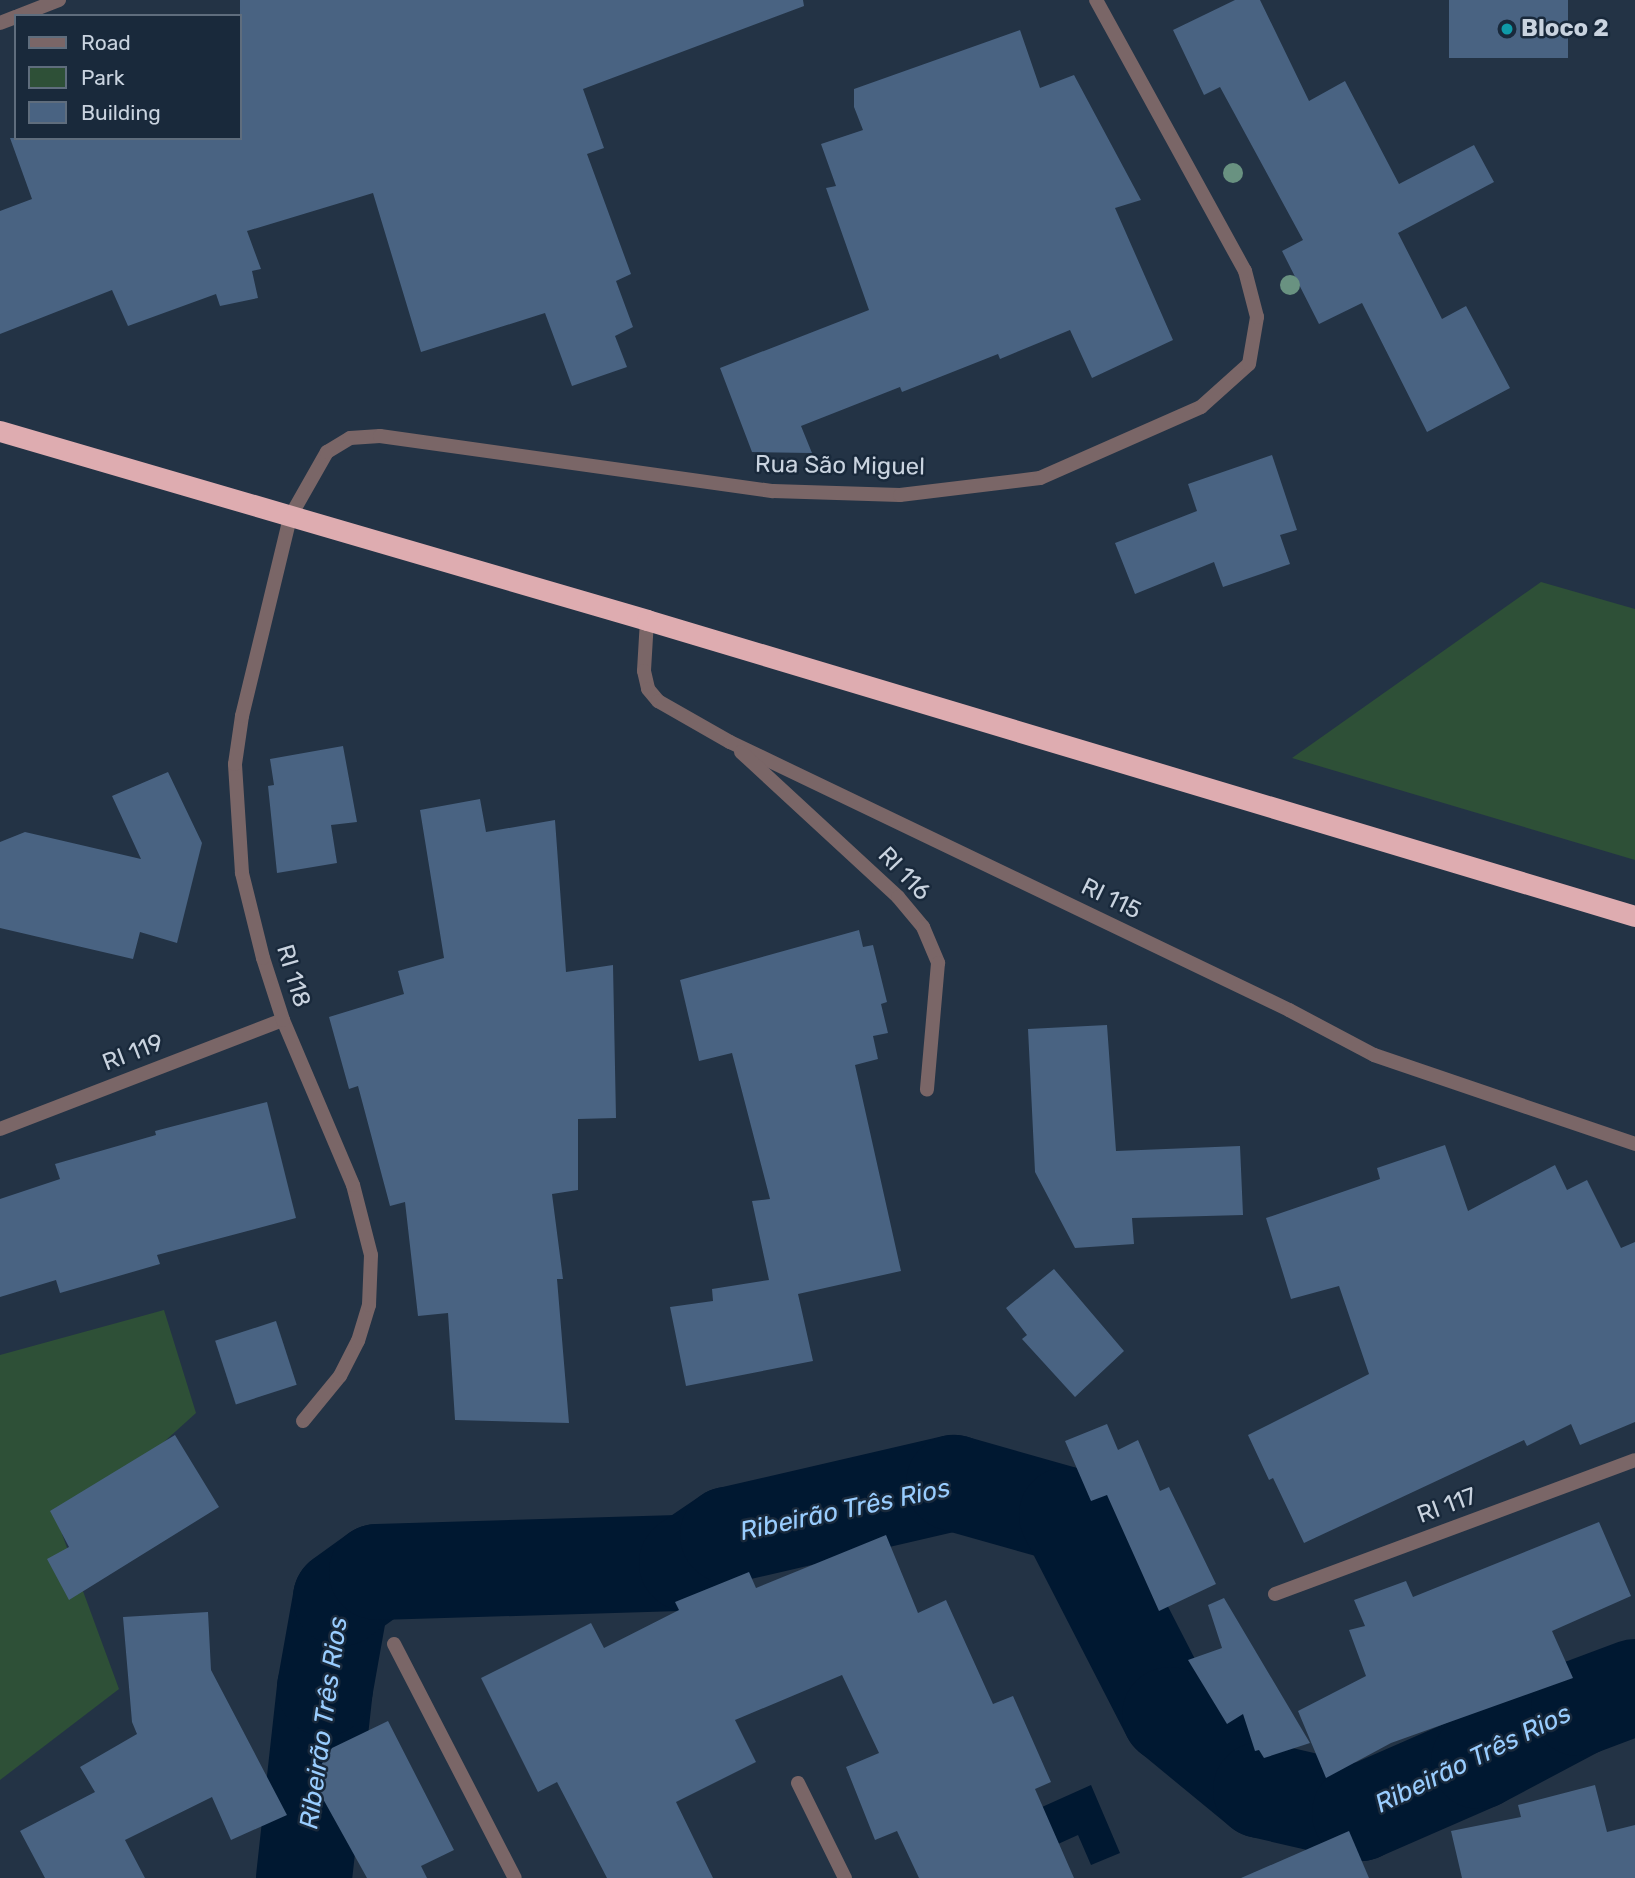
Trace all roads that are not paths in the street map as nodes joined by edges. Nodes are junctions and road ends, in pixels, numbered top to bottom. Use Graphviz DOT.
graph roads {
  1 [pos="59,0"];
  2 [pos="1096,0"];
  3 [pos="22,14"];
  4 [pos="0,431"];
  5 [pos="290,517"];
  6 [pos="647,620"];
  7 [pos="730,742"];
  8 [pos="1635,916"];
  9 [pos="283,1020"];
  10 [pos="927,1090"];
  11 [pos="0,1129"];
  12 [pos="1635,1144"];
  13 [pos="303,1421"];
  14 [pos="1635,1460"];
  15 [pos="1275,1594"];
  16 [pos="394,1644"];
  17 [pos="798,1783"];
  18 [pos="515,1878"];
  19 [pos="845,1878"];
  1 -- 3 [label="street"];
  2 -- 5 [label="street, Rua São Miguel"];
  4 -- 5 [label="highway"];
  5 -- 6 [label="highway"];
  5 -- 9 [label="street, RI 118"];
  6 -- 7 [label="street, RI 115"];
  6 -- 8 [label="highway"];
  7 -- 10 [label="street, RI 116"];
  7 -- 12 [label="street, RI 115"];
  9 -- 11 [label="street, RI 119"];
  9 -- 13 [label="street, RI 118"];
  14 -- 15 [label="street, RI 117"];
  16 -- 18 [label="street"];
  17 -- 19 [label="street"];
}
